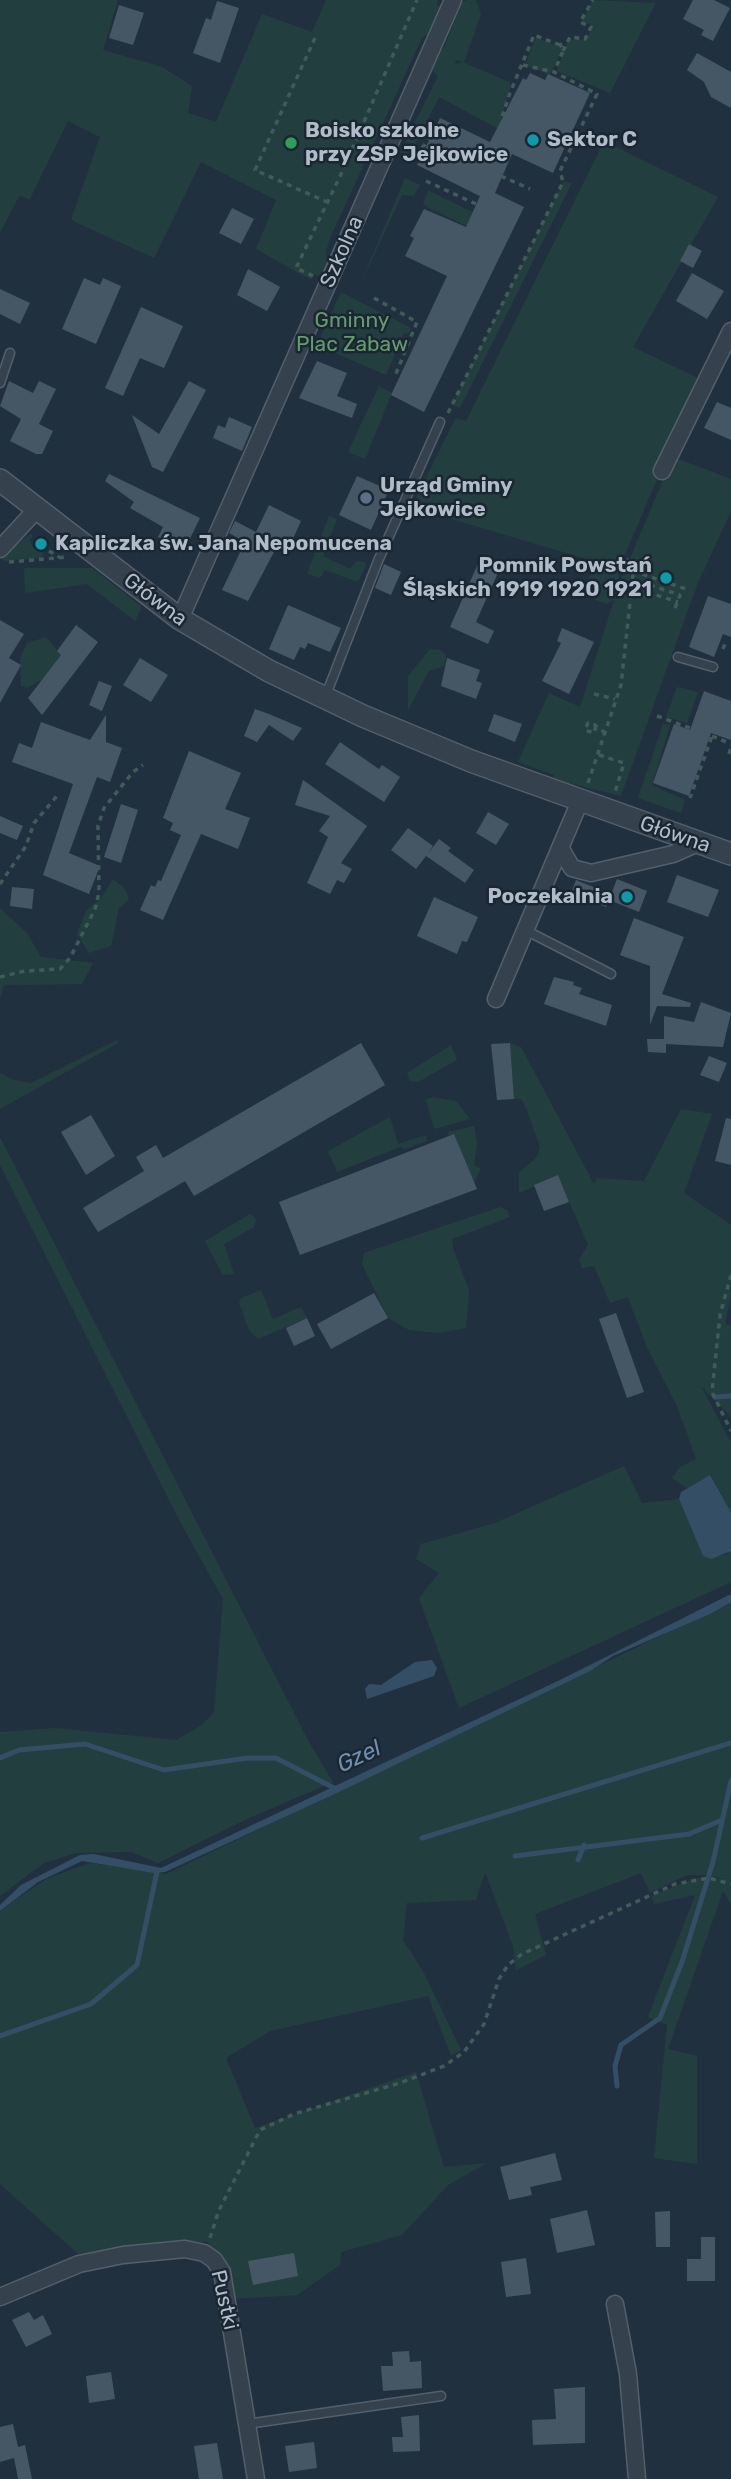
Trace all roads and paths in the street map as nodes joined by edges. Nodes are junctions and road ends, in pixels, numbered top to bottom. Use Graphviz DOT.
graph roads {
  1 [pos="417,0"];
  2 [pos="453,0"];
  3 [pos="593,0"];
  4 [pos="315,38"];
  5 [pos="563,51"];
  6 [pos="523,65"];
  7 [pos="554,72"];
  8 [pos="503,126"];
  9 [pos="431,136"];
  10 [pos="422,148"];
  11 [pos="501,176"];
  12 [pos="426,181"];
  13 [pos="530,189"];
  14 [pos="327,202"];
  15 [pos="476,204"];
  16 [pos="328,284"];
  17 [pos="374,298"];
  18 [pos="731,331"];
  19 [pos="10,353"];
  20 [pos="395,376"];
  21 [pos="0,383"];
  22 [pos="447,415"];
  23 [pos="440,422"];
  24 [pos="662,471"];
  25 [pos="0,480"];
  26 [pos="37,509"];
  27 [pos="0,549"];
  28 [pos="49,551"];
  29 [pos="77,556"];
  30 [pos="61,557"];
  31 [pos="626,559"];
  32 [pos="0,563"];
  33 [pos="633,571"];
  34 [pos="647,592"];
  35 [pos="680,595"];
  36 [pos="645,598"];
  37 [pos="678,602"];
  38 [pos="675,608"];
  39 [pos="180,619"];
  40 [pos="726,641"];
  41 [pos="723,649"];
  42 [pos="678,657"];
  43 [pos="713,667"];
  44 [pos="594,694"];
  45 [pos="325,698"];
  46 [pos="616,699"];
  47 [pos="657,716"];
  48 [pos="596,726"];
  49 [pos="604,732"];
  50 [pos="712,736"];
  51 [pos="731,746"];
  52 [pos="729,754"];
  53 [pos="599,755"];
  54 [pos="143,765"];
  55 [pos="583,795"];
  56 [pos="614,795"];
  57 [pos="57,796"];
  58 [pos="690,798"];
  59 [pos="698,843"];
  60 [pos="561,849"];
  61 [pos="731,855"];
  62 [pos="0,884"];
  63 [pos="527,931"];
  64 [pos="611,974"];
  65 [pos="0,977"];
  66 [pos="496,999"];
  67 [pos="731,1275"];
  68 [pos="731,1431"];
  69 [pos="731,1884"];
  70 [pos="204,2253"];
  71 [pos="0,2297"];
  72 [pos="615,2304"];
  73 [pos="441,2396"];
  74 [pos="247,2424"];
  75 [pos="256,2479"];
  76 [pos="637,2479"];
  1 -- 14 [label="path"];
  2 -- 16 [label="street, Szkolna"];
  3 -- 5 [label="path"];
  4 -- 14 [label="path"];
  5 -- 6 [label="path"];
  5 -- 7 [label="path"];
  6 -- 7 [label="path"];
  6 -- 8 [label="path"];
  7 -- 22 [label="path"];
  9 -- 10 [label="path"];
  11 -- 13 [label="path"];
  12 -- 15 [label="path"];
  14 -- 16 [label="path"];
  16 -- 39 [label="street, Szkolna"];
  17 -- 20 [label="path"];
  18 -- 24 [label="street"];
  19 -- 21 [label="lane"];
  23 -- 45 [label="lane"];
  25 -- 26 [label="street, Główna"];
  26 -- 27 [label="street"];
  26 -- 39 [label="street, Główna"];
  28 -- 30 [label="path"];
  29 -- 30 [label="path"];
  30 -- 32 [label="path"];
  31 -- 33 [label="path"];
  33 -- 35 [label="path"];
  33 -- 46 [label="path"];
  34 -- 35 [label="path"];
  34 -- 36 [label="path"];
  34 -- 37 [label="path"];
  35 -- 37 [label="path"];
  37 -- 38 [label="path"];
  39 -- 45 [label="street, Główna"];
  40 -- 41 [label="path"];
  42 -- 43 [label="lane"];
  44 -- 46 [label="path"];
  45 -- 55 [label="street, Główna"];
  46 -- 49 [label="path"];
  47 -- 50 [label="path"];
  48 -- 49 [label="path"];
  49 -- 53 [label="path"];
  50 -- 51 [label="path"];
  50 -- 58 [label="path"];
  51 -- 52 [label="path"];
  53 -- 55 [label="path"];
  53 -- 56 [label="path"];
  54 -- 65 [label="path"];
  55 -- 59 [label="street, Główna"];
  55 -- 60 [label="street"];
  57 -- 62 [label="path"];
  59 -- 60 [label="street"];
  59 -- 61 [label="street, Główna"];
  60 -- 63 [label="street"];
  63 -- 64 [label="lane"];
  63 -- 66 [label="street"];
  67 -- 68 [label="path"];
  69 -- 70 [label="path"];
  70 -- 71 [label="street, Pustki"];
  70 -- 74 [label="street, Pustki"];
  72 -- 76 [label="street"];
  73 -- 74 [label="lane"];
  74 -- 75 [label="street, Pustki"];
}
